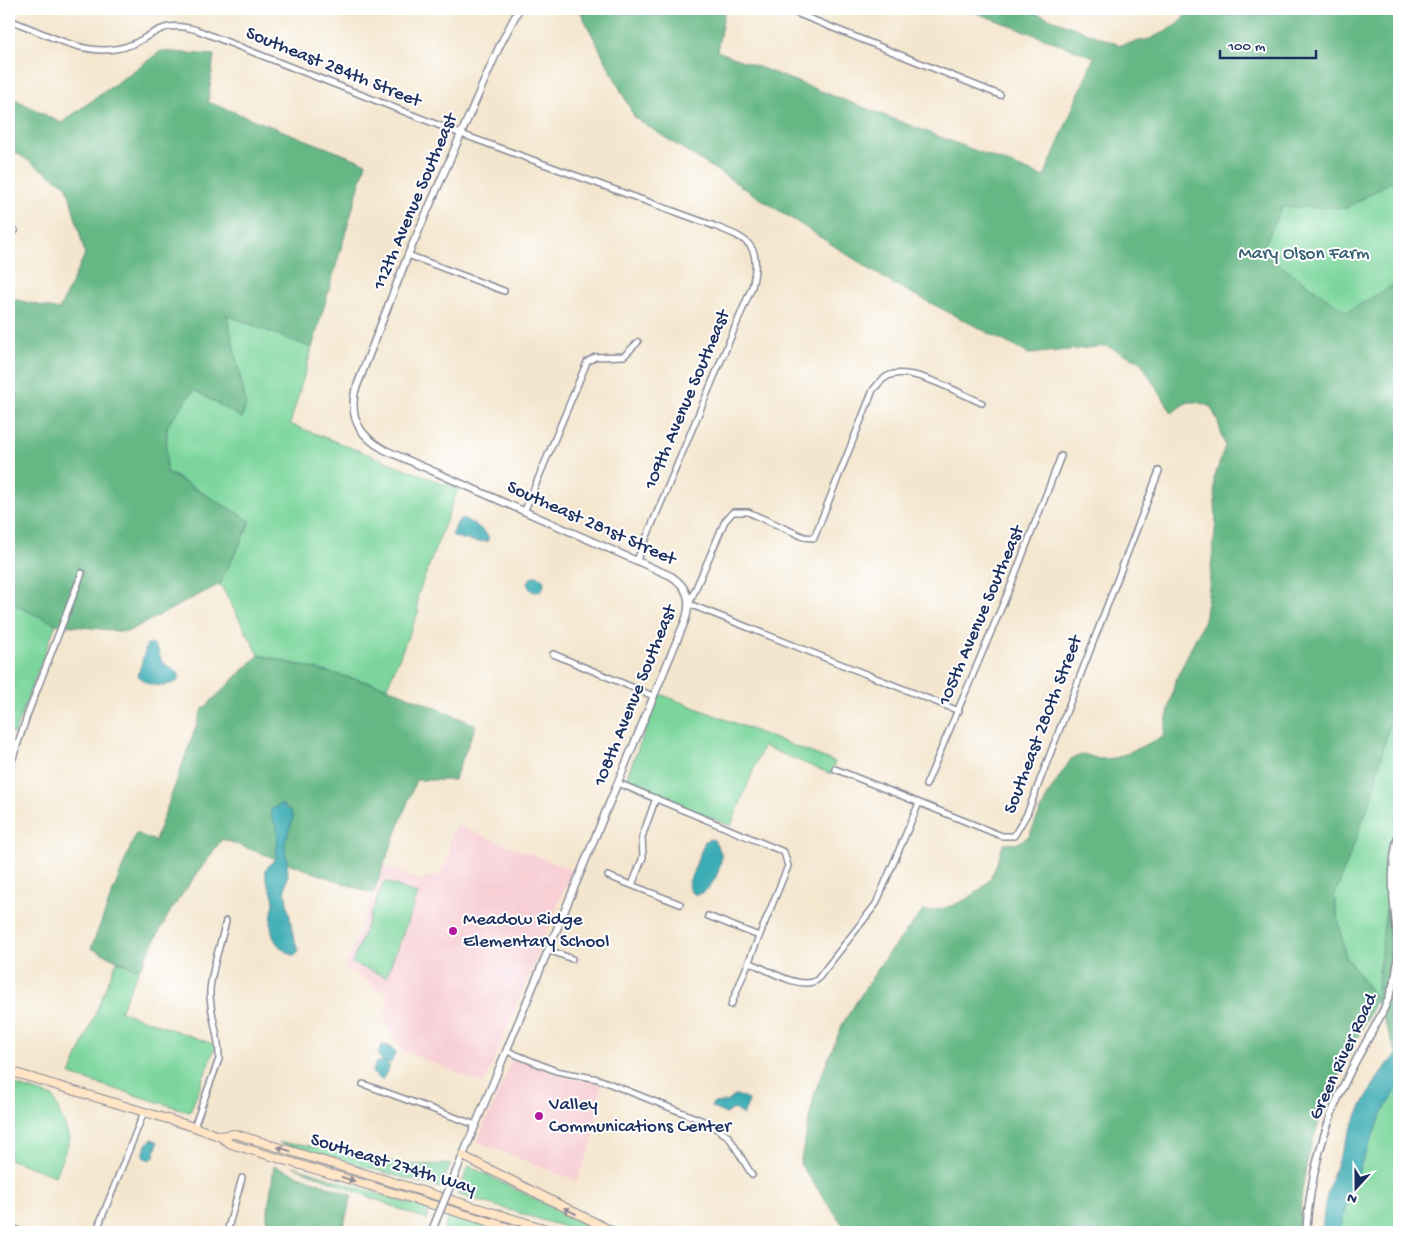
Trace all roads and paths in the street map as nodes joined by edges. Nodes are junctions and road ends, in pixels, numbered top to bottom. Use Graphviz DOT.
graph roads {
  1 [pos="516,9"];
  2 [pos="786,9"];
  3 [pos="9,20"];
  4 [pos="1000,95"];
  5 [pos="461,134"];
  6 [pos="9,229"];
  7 [pos="15,231"];
  8 [pos="754,249"];
  9 [pos="408,254"];
  10 [pos="504,291"];
  11 [pos="638,342"];
  12 [pos="982,403"];
  13 [pos="353,412"];
  14 [pos="1061,456"];
  15 [pos="1158,471"];
  16 [pos="525,510"];
  17 [pos="638,560"];
  18 [pos="82,573"];
  19 [pos="689,604"];
  20 [pos="553,654"];
  21 [pos="653,696"];
  22 [pos="958,711"];
  23 [pos="835,769"];
  24 [pos="9,770"];
  25 [pos="618,783"];
  26 [pos="926,785"];
  27 [pos="656,798"];
  28 [pos="919,803"];
  29 [pos="1399,834"];
  30 [pos="608,876"];
  31 [pos="632,885"];
  32 [pos="680,904"];
  33 [pos="708,916"];
  34 [pos="226,921"];
  35 [pos="760,936"];
  36 [pos="549,950"];
  37 [pos="572,959"];
  38 [pos="749,962"];
  39 [pos="731,1005"];
  40 [pos="507,1051"];
  41 [pos="9,1071"];
  42 [pos="363,1084"];
  43 [pos="144,1112"];
  44 [pos="476,1125"];
  45 [pos="194,1127"];
  46 [pos="219,1136"];
  47 [pos="462,1156"];
  48 [pos="752,1175"];
  49 [pos="242,1178"];
  50 [pos="9,1226"];
  51 [pos="21,1232"];
  52 [pos="96,1232"];
  53 [pos="227,1232"];
  54 [pos="430,1232"];
  55 [pos="523,1232"];
  56 [pos="556,1232"];
  57 [pos="614,1232"];
  58 [pos="1306,1232"];
  1 -- 5 [label="street, 112th Avenue Southeast"];
  2 -- 4 [label="street"];
  3 -- 5 [label="street, Southeast 284th Street"];
  5 -- 8 [label="street, Southeast 284th Street"];
  5 -- 9 [label="street, 112th Avenue Southeast"];
  6 -- 7 [label="street"];
  8 -- 17 [label="street, 109th Avenue Southeast"];
  9 -- 10 [label="street"];
  9 -- 13 [label="street, 112th Avenue Southeast"];
  11 -- 16 [label="street"];
  12 -- 19 [label="street, 108th Avenue Southeast"];
  13 -- 16 [label="street, Southeast 281st Street"];
  14 -- 22 [label="street, 105th Avenue Southeast"];
  15 -- 28 [label="street, Southeast 280th Street"];
  16 -- 17 [label="street, Southeast 281st Street"];
  17 -- 19 [label="street, Southeast 281st Street"];
  18 -- 24 [label="street"];
  19 -- 21 [label="street, 108th Avenue Southeast"];
  19 -- 22 [label="street"];
  20 -- 21 [label="street"];
  21 -- 25 [label="street, 108th Avenue Southeast"];
  22 -- 26 [label="street, 105th Avenue Southeast"];
  23 -- 28 [label="street, Southeast 280th Street"];
  25 -- 27 [label="street"];
  25 -- 36 [label="street, 108th Avenue Southeast"];
  27 -- 31 [label="street"];
  27 -- 35 [label="street"];
  28 -- 38 [label="street"];
  29 -- 58 [label="street, Green River Road"];
  30 -- 31 [label="street"];
  31 -- 32 [label="street"];
  33 -- 35 [label="street"];
  34 -- 45 [label="street"];
  35 -- 38 [label="street"];
  36 -- 37 [label="street"];
  36 -- 40 [label="street, 108th Avenue Southeast"];
  38 -- 39 [label="street"];
  40 -- 44 [label="street, 108th Avenue Southeast"];
  40 -- 48 [label="street"];
  41 -- 43 [label="main road, Southeast 274th Way"];
  42 -- 44 [label="street"];
  43 -- 45 [label="main road, Southeast 274th Way"];
  43 -- 52 [label="street"];
  44 -- 47 [label="street, 108th Avenue Southeast"];
  45 -- 46 [label="main road, Southeast 274th Way"];
  46 -- 55 [label="main road, Southeast 274th Way, one-way"];
  56 -- 46 [label="main road, Southeast 274th Way, one-way"];
  47 -- 54 [label="street, 108th Avenue Southeast, bridge"];
  57 -- 47 [label="main road, one-way"];
  49 -- 53 [label="street"];
  50 -- 51 [label="street"];
}
